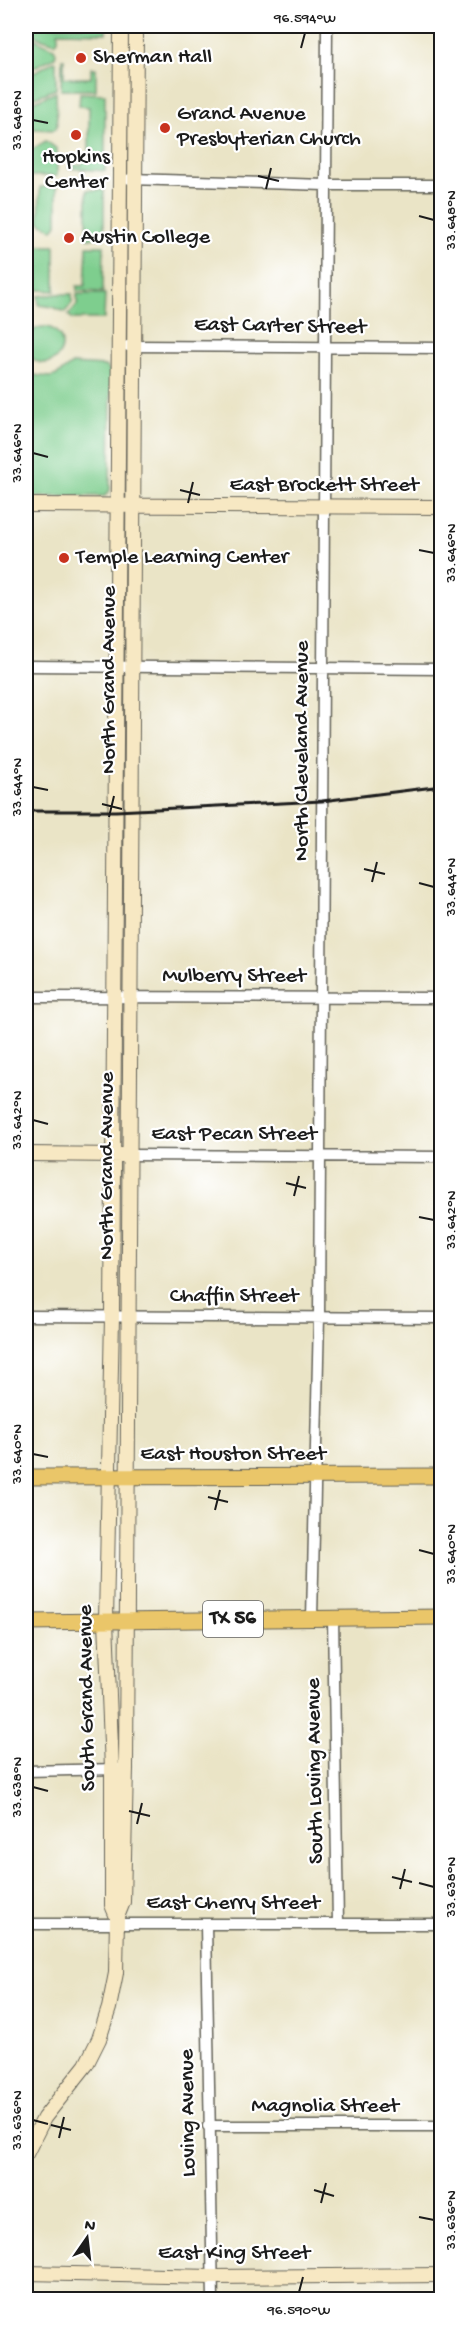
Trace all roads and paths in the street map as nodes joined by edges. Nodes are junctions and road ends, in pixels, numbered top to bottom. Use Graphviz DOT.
graph roads {
  1 [pos="121,26"];
  2 [pos="136,26"];
  3 [pos="327,26"];
  4 [pos="127,179"];
  5 [pos="325,185"];
  6 [pos="441,185"];
  7 [pos="119,346"];
  8 [pos="134,346"];
  9 [pos="324,348"];
  10 [pos="441,348"];
  11 [pos="26,506"];
  12 [pos="116,507"];
  13 [pos="132,507"];
  14 [pos="441,507"];
  15 [pos="324,508"];
  16 [pos="26,666"];
  17 [pos="124,667"];
  18 [pos="323,669"];
  19 [pos="441,669"];
  20 [pos="115,996"];
  21 [pos="130,996"];
  22 [pos="320,996"];
  23 [pos="26,997"];
  24 [pos="441,998"];
  25 [pos="26,1154"];
  26 [pos="113,1155"];
  27 [pos="128,1155"];
  28 [pos="320,1157"];
  29 [pos="441,1157"];
  30 [pos="26,1316"];
  31 [pos="112,1316"];
  32 [pos="128,1316"];
  33 [pos="319,1317"];
  34 [pos="441,1318"];
  35 [pos="317,1476"];
  36 [pos="441,1476"];
  37 [pos="26,1477"];
  38 [pos="110,1477"];
  39 [pos="127,1478"];
  40 [pos="333,1617"];
  41 [pos="441,1617"];
  42 [pos="312,1618"];
  43 [pos="126,1620"];
  44 [pos="106,1621"];
  45 [pos="26,1622"];
  46 [pos="107,1654"];
  47 [pos="126,1654"];
  48 [pos="119,1769"];
  49 [pos="26,1771"];
  50 [pos="117,1921"];
  51 [pos="338,1923"];
  52 [pos="26,1924"];
  53 [pos="441,1924"];
  54 [pos="206,1925"];
  55 [pos="208,2126"];
  56 [pos="441,2127"];
  57 [pos="26,2154"];
  58 [pos="26,2273"];
  59 [pos="441,2275"];
  60 [pos="213,2277"];
  61 [pos="213,2300"];
  1 -- 4 [label="main road, North Grand Avenue"];
  2 -- 4 [label="main road, North Grand Avenue"];
  3 -- 5 [label="street, North Cleveland Avenue"];
  4 -- 5 [label="street"];
  4 -- 7 [label="main road, North Grand Avenue"];
  4 -- 8 [label="main road, North Grand Avenue"];
  5 -- 6 [label="street"];
  5 -- 9 [label="street, North Cleveland Avenue"];
  7 -- 8 [label="street, East Carter Street"];
  7 -- 12 [label="main road, North Grand Avenue"];
  8 -- 9 [label="street, East Carter Street"];
  8 -- 13 [label="main road, North Grand Avenue"];
  9 -- 10 [label="street, East Carter Street"];
  9 -- 15 [label="street, North Cleveland Avenue"];
  11 -- 12 [label="main road, East Brockett Street"];
  12 -- 13 [label="main road, East Brockett Street"];
  12 -- 17 [label="main road, North Grand Avenue"];
  13 -- 15 [label="main road, East Brockett Street"];
  13 -- 17 [label="main road, North Grand Avenue"];
  14 -- 15 [label="main road, East Brockett Street"];
  15 -- 18 [label="street, North Cleveland Avenue"];
  16 -- 17 [label="street"];
  17 -- 18 [label="street"];
  17 -- 20 [label="main road, North Grand Avenue"];
  17 -- 21 [label="main road, North Grand Avenue"];
  18 -- 19 [label="street"];
  18 -- 22 [label="street, North Cleveland Avenue"];
  20 -- 21 [label="street, Mulberry Street"];
  20 -- 23 [label="street, Mulberry Street"];
  20 -- 26 [label="main road, North Grand Avenue"];
  21 -- 22 [label="street, Mulberry Street"];
  21 -- 27 [label="main road, North Grand Avenue"];
  22 -- 24 [label="street, Mulberry Street"];
  22 -- 28 [label="street, North Cleveland Avenue"];
  25 -- 26 [label="main road, East Pecan Street"];
  26 -- 27 [label="main road, East Pecan Street"];
  26 -- 31 [label="main road, North Grand Avenue"];
  27 -- 28 [label="street, East Pecan Street"];
  27 -- 32 [label="main road, North Grand Avenue"];
  28 -- 29 [label="street, East Pecan Street"];
  28 -- 33 [label="street, North Cleveland Avenue"];
  30 -- 31 [label="street, Chaffin Street"];
  31 -- 32 [label="street, Chaffin Street"];
  31 -- 38 [label="main road, North Grand Avenue"];
  32 -- 33 [label="street, Chaffin Street"];
  32 -- 39 [label="main road, North Grand Avenue"];
  33 -- 34 [label="street, Chaffin Street"];
  33 -- 35 [label="street, North Cleveland Avenue"];
  35 -- 36 [label="main road, East Houston Street"];
  35 -- 39 [label="main road, East Houston Street"];
  35 -- 42 [label="street, North Cleveland Avenue"];
  37 -- 38 [label="main road, East Houston Street"];
  38 -- 39 [label="main road, East Houston Street"];
  38 -- 44 [label="main road, South Grand Avenue"];
  39 -- 43 [label="main road, South Grand Avenue"];
  40 -- 41 [label="main road, TX 56"];
  40 -- 42 [label="main road, TX 56"];
  40 -- 51 [label="street, South Loving Avenue"];
  42 -- 43 [label="main road, TX 56"];
  43 -- 44 [label="main road, TX 56"];
  43 -- 47 [label="main road, South Grand Avenue"];
  44 -- 45 [label="main road, TX 56"];
  44 -- 46 [label="main road, South Grand Avenue"];
  46 -- 47 [label="street"];
  46 -- 48 [label="main road, South Grand Avenue"];
  47 -- 48 [label="main road, South Grand Avenue"];
  48 -- 49 [label="street"];
  48 -- 50 [label="main road, South Grand Avenue"];
  50 -- 52 [label="street, East Cherry Street"];
  50 -- 54 [label="street, East Cherry Street"];
  50 -- 57 [label="main road, South Grand Avenue"];
  51 -- 53 [label="street, East Cherry Street"];
  51 -- 54 [label="street, East Cherry Street"];
  54 -- 55 [label="street, Loving Avenue"];
  55 -- 56 [label="street, Magnolia Street"];
  55 -- 60 [label="street, Loving Avenue"];
  58 -- 60 [label="main road, East King Street"];
  59 -- 60 [label="main road, East King Street"];
  60 -- 61 [label="street, Loving Avenue"];
}
